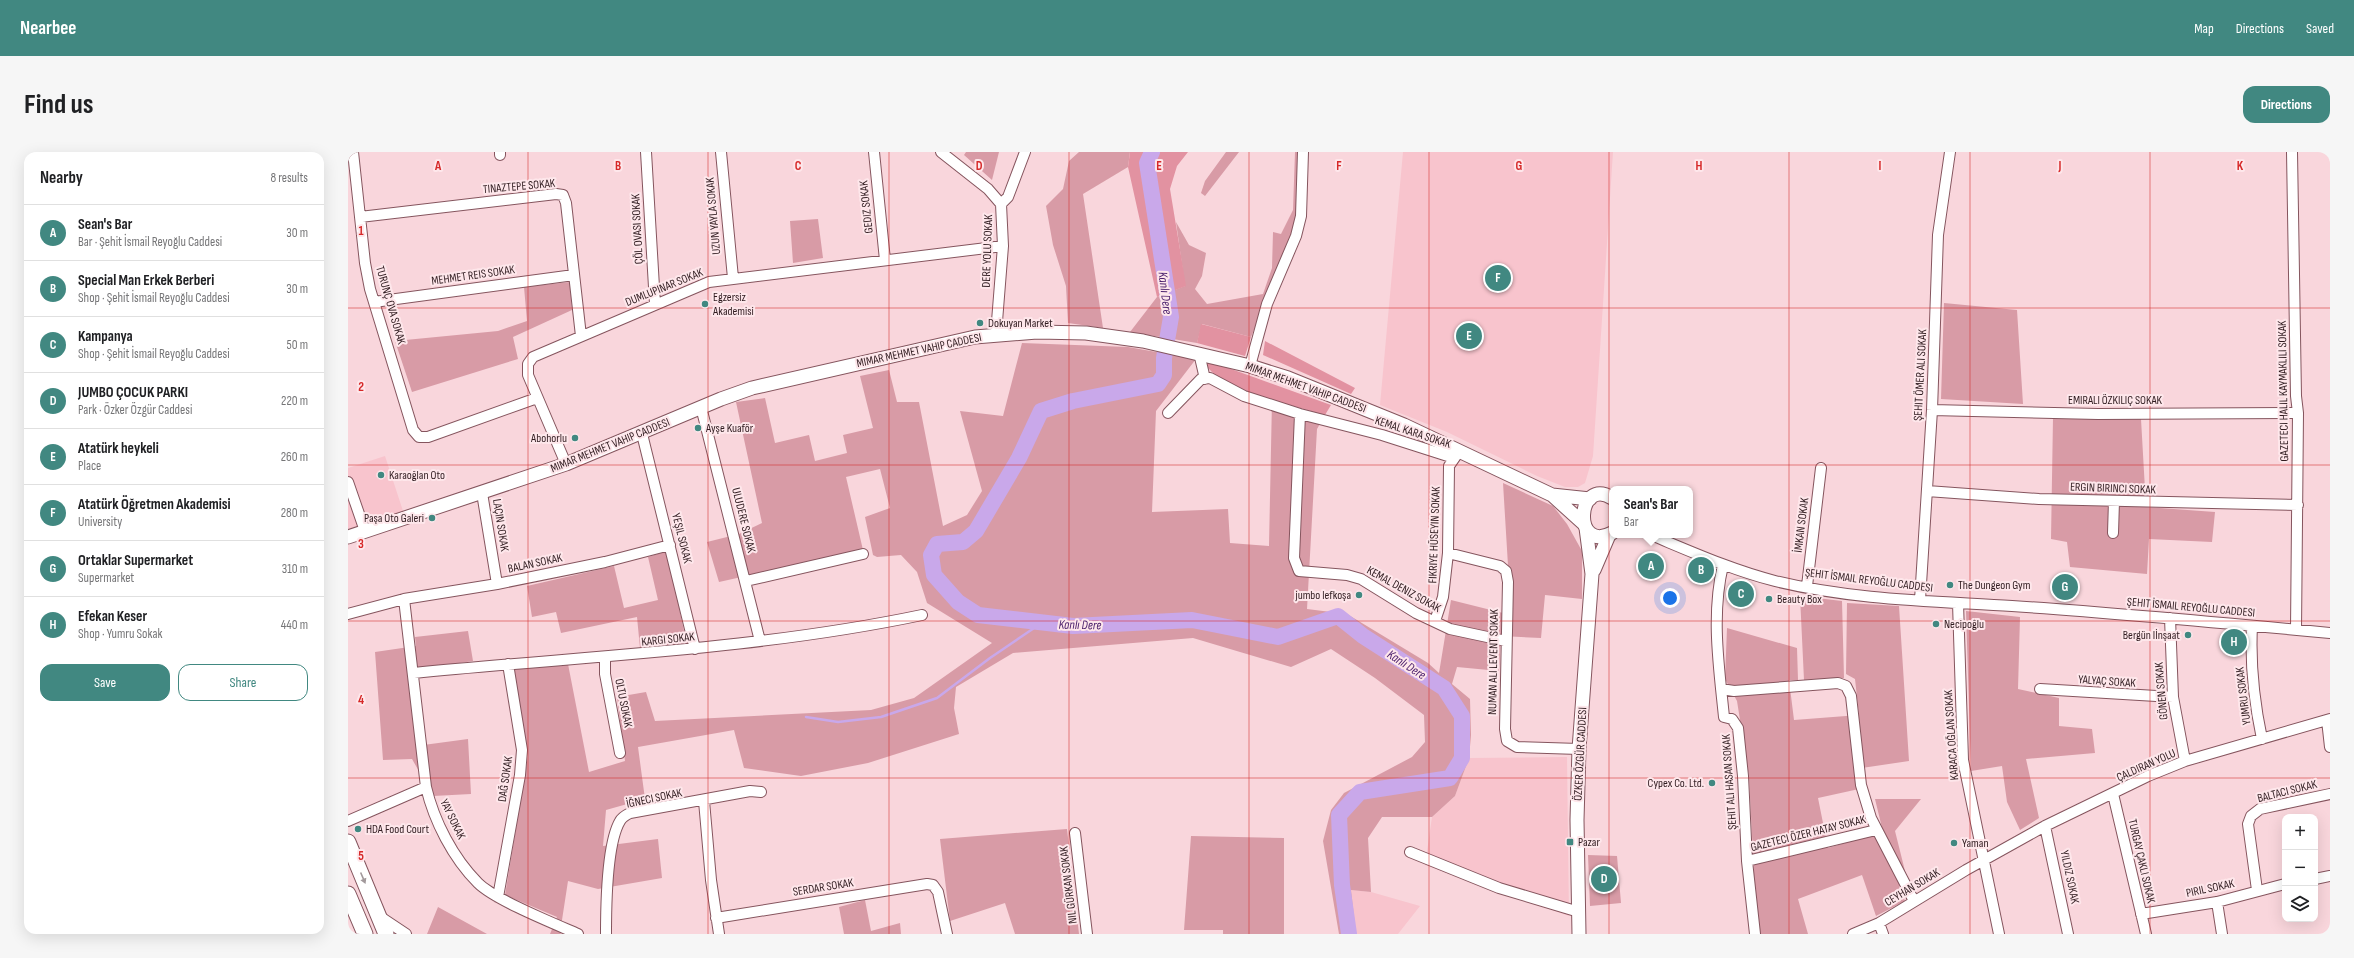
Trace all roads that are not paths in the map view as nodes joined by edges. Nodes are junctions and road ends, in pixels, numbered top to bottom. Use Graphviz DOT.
graph roads {
  1 [pos="353,152"];
  2 [pos="646,152"];
  3 [pos="721,152"];
  4 [pos="874,152"];
  5 [pos="941,152"];
  6 [pos="1025,152"];
  7 [pos="1303,152"];
  8 [pos="1950,152"];
  9 [pos="2292,152"];
  10 [pos="1001,204"];
  11 [pos="360,217"];
  12 [pos="1002,246"];
  13 [pos="885,260"];
  14 [pos="574,275"];
  15 [pos="733,278"];
  16 [pos="374,302"];
  17 [pos="655,304"];
  18 [pos="996,334"];
  19 [pos="581,336"];
  20 [pos="1199,353"];
  21 [pos="1250,366"];
  22 [pos="1204,379"];
  23 [pos="537,398"];
  24 [pos="701,407"];
  25 [pos="1932,410"];
  26 [pos="1168,413"];
  27 [pos="2298,413"];
  28 [pos="1300,414"];
  29 [pos="642,434"];
  30 [pos="1456,455"];
  31 [pos="566,464"];
  32 [pos="1822,468"];
  33 [pos="348,482"];
  34 [pos="1927,491"];
  35 [pos="482,493"];
  36 [pos="1552,495"];
  37 [pos="1609,497"];
  38 [pos="1590,499"];
  39 [pos="2114,502"];
  40 [pos="2298,505"];
  41 [pos="1585,526"];
  42 [pos="2113,533"];
  43 [pos="354,534"];
  44 [pos="1609,534"];
  45 [pos="1609,536"];
  46 [pos="1658,538"];
  47 [pos="670,545"];
  48 [pos="1448,553"];
  49 [pos="863,554"];
  50 [pos="1723,565"];
  51 [pos="1592,574"];
  52 [pos="746,581"];
  53 [pos="497,584"];
  54 [pos="1807,586"];
  55 [pos="404,599"];
  56 [pos="1920,600"];
  57 [pos="1958,603"];
  58 [pos="348,614"];
  59 [pos="922,615"];
  60 [pos="2170,618"];
  61 [pos="1435,621"];
  62 [pos="2252,626"];
  63 [pos="2296,630"];
  64 [pos="2330,633"];
  65 [pos="760,641"];
  66 [pos="1506,641"];
  67 [pos="695,649"];
  68 [pos="605,658"];
  69 [pos="508,664"];
  70 [pos="414,673"];
  71 [pos="1721,689"];
  72 [pos="2040,689"];
  73 [pos="2173,697"];
  74 [pos="2329,719"];
  75 [pos="2262,739"];
  76 [pos="2330,747"];
  77 [pos="1579,749"];
  78 [pos="620,753"];
  79 [pos="2185,761"];
  80 [pos="426,787"];
  81 [pos="761,792"];
  82 [pos="2113,794"];
  83 [pos="2330,794"];
  84 [pos="704,801"];
  85 [pos="348,821"];
  86 [pos="2045,826"];
  87 [pos="1876,830"];
  88 [pos="1075,833"];
  89 [pos="348,842"];
  90 [pos="1410,852"];
  91 [pos="1747,861"];
  92 [pos="1983,861"];
  93 [pos="2330,876"];
  94 [pos="2318,878"];
  95 [pos="2282,885"];
  96 [pos="2257,890"];
  97 [pos="348,894"];
  98 [pos="498,897"];
  99 [pos="1914,901"];
  100 [pos="2216,902"];
  101 [pos="1579,912"];
  102 [pos="2141,914"];
  103 [pos="716,918"];
  104 [pos="1879,923"];
  105 [pos="398,933"];
  106 [pos="364,934"];
  107 [pos="578,934"];
  108 [pos="606,934"];
  109 [pos="719,934"];
  110 [pos="947,934"];
  111 [pos="1087,934"];
  112 [pos="1579,934"];
  113 [pos="1755,934"];
  114 [pos="1853,934"];
  115 [pos="1883,934"];
  116 [pos="1998,934"];
  117 [pos="2068,934"];
  118 [pos="2146,934"];
  119 [pos="2222,934"];
  1 -- 11 [label="street, TURUNÇ OVA SOKAK"];
  2 -- 17 [label="street"];
  3 -- 15 [label="street, UZUN YAYLA SOKAK"];
  4 -- 13 [label="street, GEDIZ SOKAK"];
  5 -- 10 [label="street"];
  6 -- 10 [label="street, DERE YOLU SOKAK"];
  7 -- 21 [label="street"];
  8 -- 25 [label="street, ŞEHIT ÖMER ALI SOKAK"];
  9 -- 27 [label="street"];
  10 -- 12 [label="street, DERE YOLU SOKAK"];
  11 -- 14 [label="street"];
  11 -- 16 [label="street, TURUNÇ OVA SOKAK"];
  12 -- 13 [label="street"];
  12 -- 18 [label="street, DERE YOLU SOKAK"];
  13 -- 15 [label="street"];
  14 -- 16 [label="street, MEHMET REIS SOKAK"];
  14 -- 19 [label="street"];
  15 -- 17 [label="street"];
  16 -- 23 [label="street, TURUNÇ OVA SOKAK"];
  17 -- 19 [label="street"];
  18 -- 20 [label="main road, MIMAR MEHMET VAHIP CADDESI"];
  18 -- 24 [label="main road, MIMAR MEHMET VAHIP CADDESI"];
  19 -- 23 [label="street"];
  20 -- 21 [label="main road, MIMAR MEHMET VAHIP CADDESI"];
  20 -- 22 [label="street"];
  21 -- 30 [label="main road, MIMAR MEHMET VAHIP CADDESI"];
  22 -- 26 [label="street"];
  22 -- 28 [label="street, KEMAL KARA SOKAK"];
  23 -- 31 [label="street"];
  24 -- 29 [label="main road, MIMAR MEHMET VAHIP CADDESI"];
  24 -- 52 [label="street, ULUDERE SOKAK"];
  25 -- 27 [label="street"];
  25 -- 34 [label="street, ŞEHIT ÖMER ALI SOKAK"];
  27 -- 40 [label="street"];
  28 -- 30 [label="street, KEMAL KARA SOKAK"];
  28 -- 61 [label="street, KEMAL DENIZ SOKAK"];
  29 -- 31 [label="main road, MIMAR MEHMET VAHIP CADDESI"];
  29 -- 47 [label="street, YEŞIL SOKAK"];
  30 -- 36 [label="main road, MIMAR MEHMET VAHIP CADDESI"];
  30 -- 48 [label="street, FIKRIYE HÜSEYIN SOKAK"];
  31 -- 35 [label="main road, MIMAR MEHMET VAHIP CADDESI"];
  32 -- 54 [label="street, İMKAN SOKAK"];
  33 -- 43 [label="street"];
  34 -- 39 [label="street, ERGIN BIRINCI SOKAK"];
  34 -- 56 [label="street, ŞEHIT ÖMER ALI SOKAK"];
  35 -- 43 [label="main road, MIMAR MEHMET VAHIP CADDESI"];
  35 -- 53 [label="street, LAÇIN SOKAK"];
  36 -- 38 [label="main road, MIMAR MEHMET VAHIP CADDESI"];
  36 -- 41 [label="main road, MIMAR MEHMET VAHIP CADDESI"];
  37 -- 38 [label="main road, MIMAR MEHMET VAHIP CADDESI"];
  38 -- 41 [label="main road, ÖZKER ÖZGÜR CADDESI"];
  39 -- 40 [label="street, ERGIN BIRINCI SOKAK"];
  39 -- 42 [label="street"];
  40 -- 63 [label="street"];
  41 -- 44 [label="main road"];
  41 -- 51 [label="main road, ÖZKER ÖZGÜR CADDESI"];
  45 -- 51 [label="main road, ÖZKER ÖZGÜR CADDESI"];
  46 -- 50 [label="street, ŞEHIT İSMAIL REYOĞLU CADDESI"];
  47 -- 53 [label="street, BALAN SOKAK"];
  47 -- 67 [label="street, YEŞIL SOKAK"];
  48 -- 61 [label="street, FIKRIYE HÜSEYIN SOKAK"];
  48 -- 66 [label="street, NUMAN ALI LEVENT SOKAK"];
  49 -- 52 [label="street"];
  50 -- 54 [label="street, ŞEHIT İSMAIL REYOĞLU CADDESI"];
  50 -- 71 [label="street, ŞEHIT ALI HASAN SOKAK"];
  51 -- 77 [label="main road, ÖZKER ÖZGÜR CADDESI"];
  52 -- 65 [label="street, ULUDERE SOKAK"];
  53 -- 55 [label="street, BALAN SOKAK"];
  54 -- 56 [label="street, ŞEHIT İSMAIL REYOĞLU CADDESI"];
  55 -- 58 [label="street, BALAN SOKAK"];
  55 -- 70 [label="street, YAY SOKAK"];
  56 -- 57 [label="street, ŞEHIT İSMAIL REYOĞLU CADDESI"];
  57 -- 60 [label="street, ŞEHIT İSMAIL REYOĞLU CADDESI"];
  57 -- 92 [label="street, KARACA OĞLAN SOKAK"];
  59 -- 65 [label="street"];
  60 -- 62 [label="street, ŞEHIT İSMAIL REYOĞLU CADDESI"];
  60 -- 73 [label="street, GÖNEN SOKAK"];
  61 -- 66 [label="street, KEMAL DENIZ SOKAK"];
  62 -- 63 [label="street, ŞEHIT İSMAIL REYOĞLU CADDESI"];
  62 -- 75 [label="street, YUMRU SOKAK"];
  63 -- 64 [label="street, ŞEHIT İSMAIL REYOĞLU CADDESI"];
  65 -- 67 [label="street"];
  66 -- 77 [label="street, NUMAN ALI LEVENT SOKAK"];
  67 -- 68 [label="street"];
  68 -- 69 [label="street"];
  68 -- 78 [label="street, OLTU SOKAK"];
  69 -- 70 [label="street"];
  69 -- 98 [label="street, DAĞ SOKAK"];
  70 -- 80 [label="street, YAY SOKAK"];
  71 -- 87 [label="street"];
  71 -- 91 [label="street, ŞEHIT ALI HASAN SOKAK"];
  72 -- 73 [label="street, YALYAÇ SOKAK"];
  73 -- 79 [label="street, GÖNEN SOKAK"];
  74 -- 75 [label="street, CEYHAN SOKAK"];
  74 -- 76 [label="street"];
  75 -- 79 [label="street, CEYHAN SOKAK"];
  77 -- 101 [label="main road, ÖZKER ÖZGÜR CADDESI"];
  79 -- 82 [label="street, CEYHAN SOKAK"];
  80 -- 85 [label="street"];
  80 -- 98 [label="street, YAY SOKAK"];
  81 -- 84 [label="street, İĞNECI SOKAK"];
  82 -- 86 [label="street, CEYHAN SOKAK"];
  82 -- 102 [label="street"];
  83 -- 96 [label="street"];
  84 -- 103 [label="street"];
  84 -- 108 [label="street, İĞNECI SOKAK"];
  86 -- 92 [label="street, CEYHAN SOKAK"];
  86 -- 117 [label="street"];
  87 -- 91 [label="street, GAZETECI ÖZER HATAY SOKAK"];
  87 -- 99 [label="street"];
  88 -- 111 [label="street, NIL GÜRKAN SOKAK"];
  89 -- 105 [label="highway, one-way"];
  90 -- 101 [label="street"];
  91 -- 113 [label="street, ŞEHIT ALI HASAN SOKAK"];
  92 -- 99 [label="street, CEYHAN SOKAK"];
  92 -- 116 [label="street, KARACA OĞLAN SOKAK"];
  93 -- 94 [label="street"];
  95 -- 96 [label="street"];
  96 -- 100 [label="street"];
  97 -- 106 [label="highway"];
  98 -- 107 [label="street, YAY SOKAK"];
  99 -- 104 [label="street, CEYHAN SOKAK"];
  100 -- 102 [label="street"];
  100 -- 119 [label="street"];
  101 -- 112 [label="main road, ÖZKER ÖZGÜR CADDESI"];
  102 -- 118 [label="street"];
  103 -- 109 [label="street"];
  103 -- 110 [label="street, SERDAR SOKAK"];
  104 -- 114 [label="street, CEYHAN SOKAK"];
  104 -- 115 [label="street"];
}
